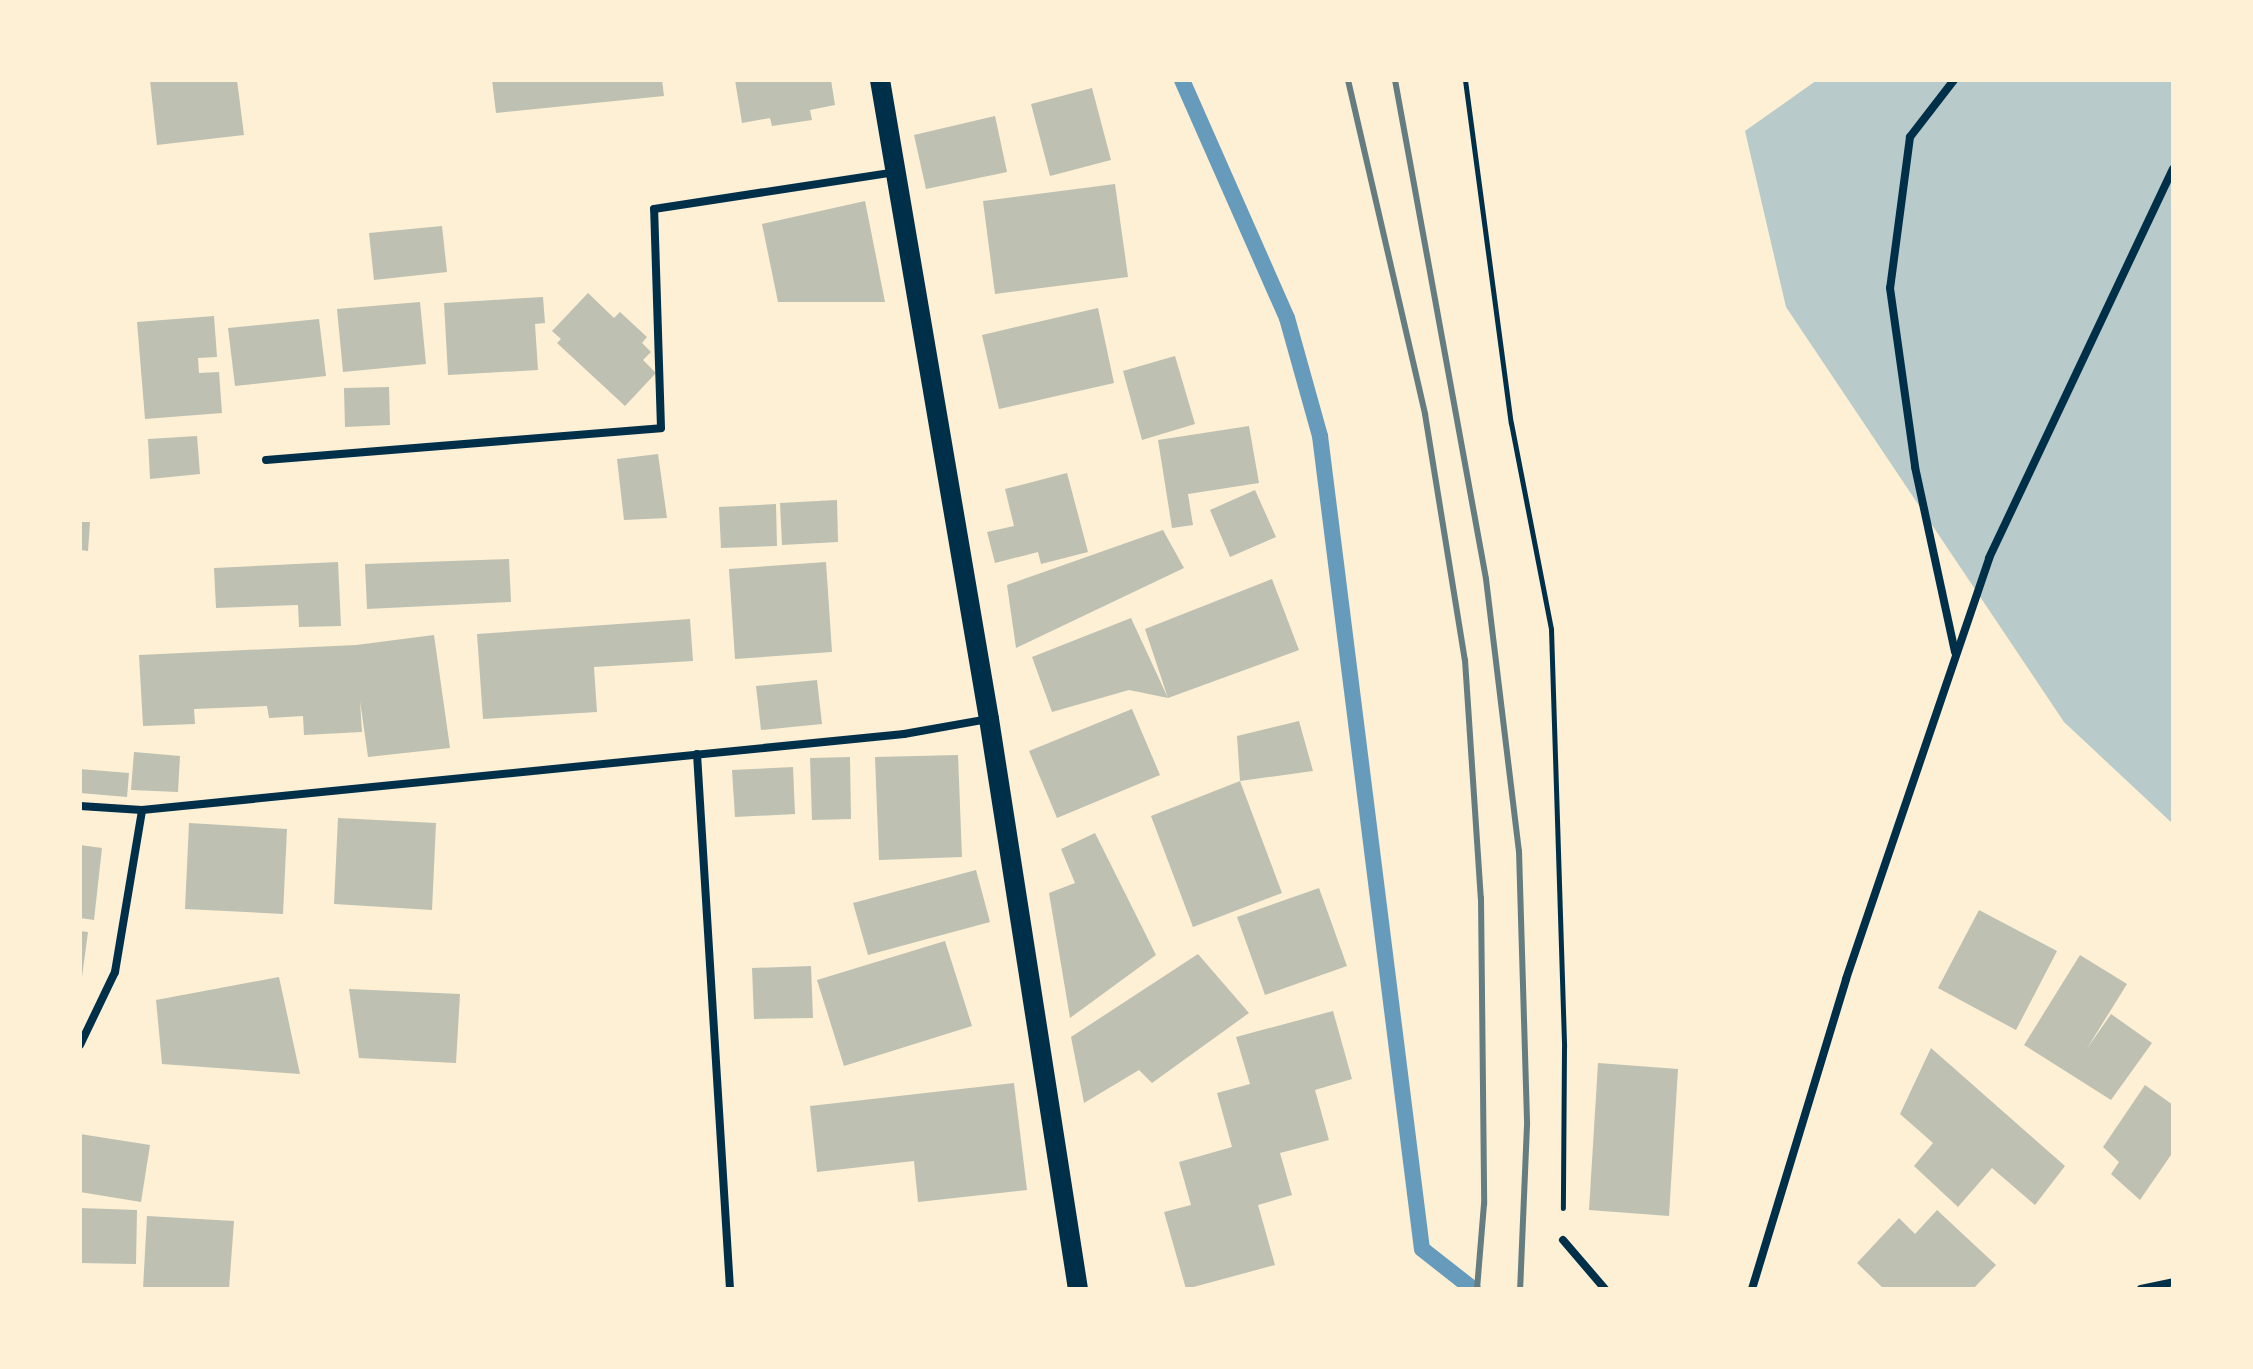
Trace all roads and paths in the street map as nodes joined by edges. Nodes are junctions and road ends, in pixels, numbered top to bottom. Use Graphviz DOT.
graph roads {
  1 [pos="880,80"];
  2 [pos="1465,80"];
  3 [pos="1954,80"];
  4 [pos="2173,169"];
  5 [pos="896,172"];
  6 [pos="266,460"];
  7 [pos="1955,653"];
  8 [pos="989,719"];
  9 [pos="697,754"];
  10 [pos="80,806"];
  11 [pos="142,810"];
  12 [pos="80,1045"];
  13 [pos="1563,1240"];
  14 [pos="2173,1282"];
  15 [pos="2148,1288"];
  16 [pos="730,1289"];
  17 [pos="1078,1289"];
  18 [pos="1605,1289"];
  19 [pos="1752,1289"];
  1 -- 5 [label="main road"];
  2 -- 13 [label="path"];
  3 -- 7 [label="street"];
  4 -- 7 [label="street"];
  5 -- 6 [label="street"];
  5 -- 8 [label="main road"];
  7 -- 19 [label="street"];
  8 -- 9 [label="street"];
  8 -- 17 [label="main road"];
  9 -- 11 [label="street"];
  9 -- 16 [label="street"];
  10 -- 11 [label="street"];
  11 -- 12 [label="street"];
  13 -- 18 [label="street"];
  14 -- 15 [label="street"];
}
